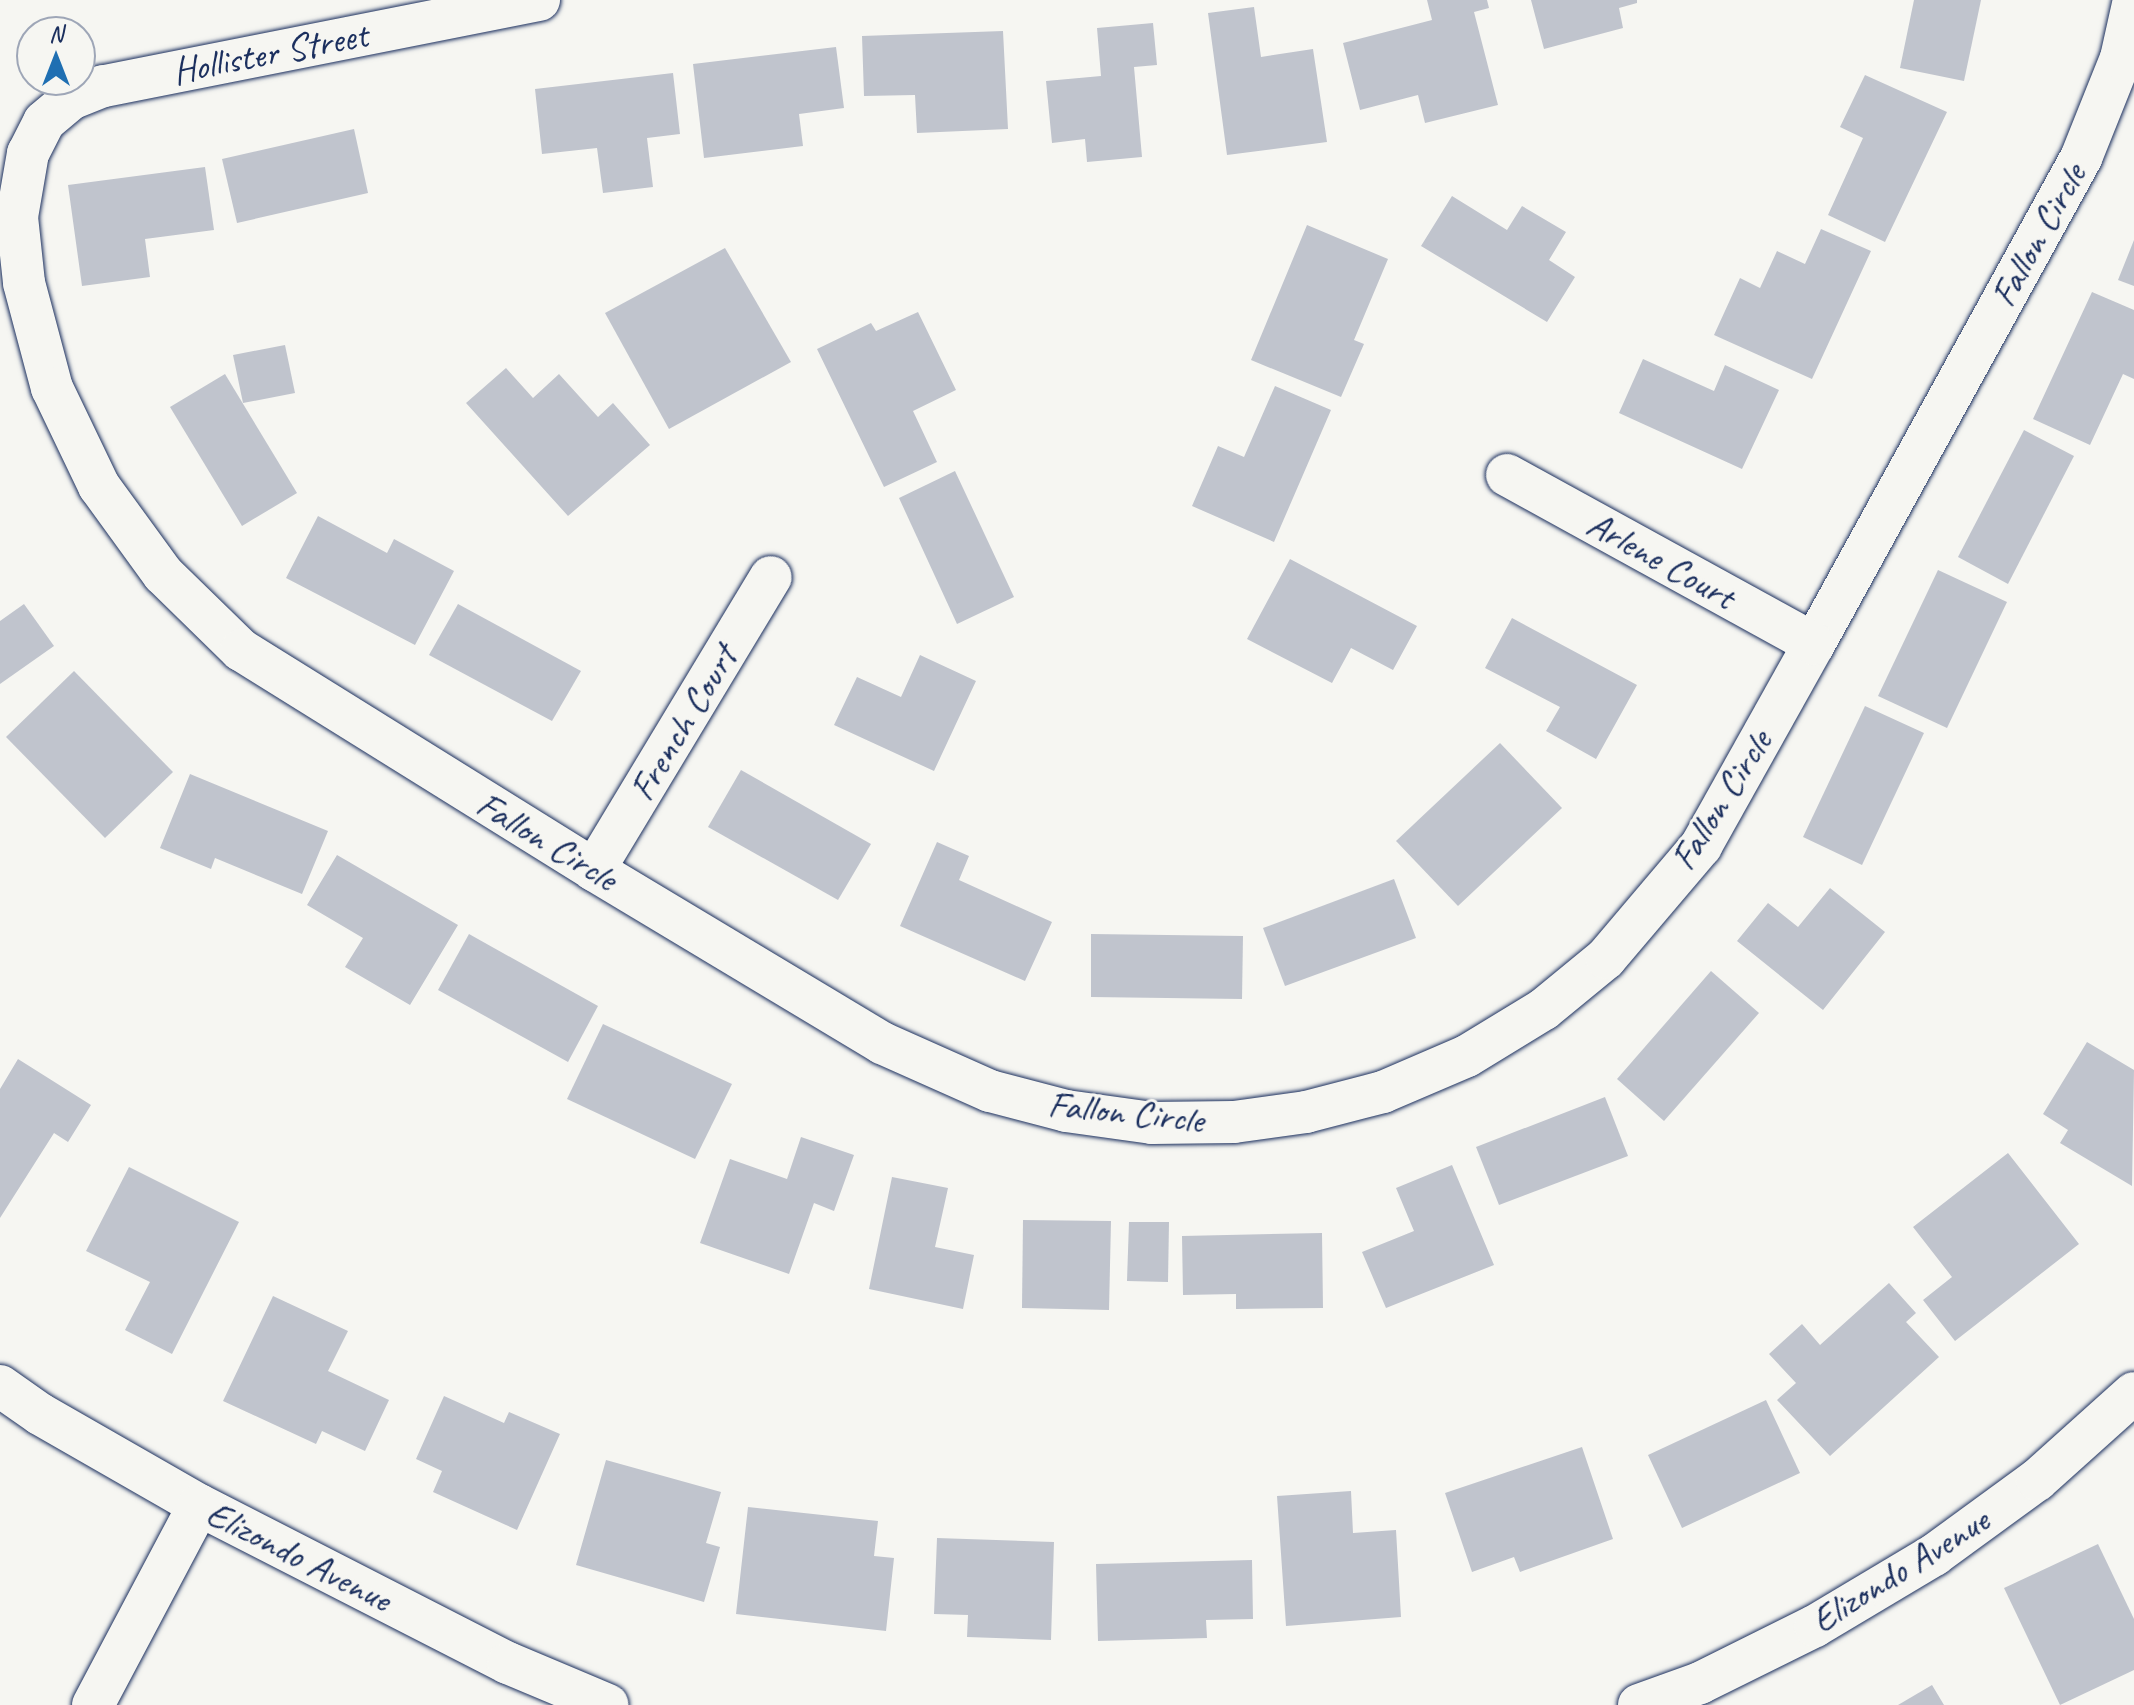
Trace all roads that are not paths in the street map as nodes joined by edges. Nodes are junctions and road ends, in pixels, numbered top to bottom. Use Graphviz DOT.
graph roads {
  1 [pos="539,0"];
  2 [pos="2134,0"];
  3 [pos="28,153"];
  4 [pos="1507,475"];
  5 [pos="771,577"];
  6 [pos="1814,644"];
  7 [pos="594,870"];
  8 [pos="0,1386"];
  9 [pos="2131,1402"];
  10 [pos="199,1505"];
  11 [pos="93,1705"];
  12 [pos="608,1705"];
  13 [pos="1639,1705"];
  1 -- 3 [label="street, Hollister Street"];
  2 -- 6 [label="street, Fallon Circle"];
  3 -- 7 [label="street, Fallon Circle"];
  4 -- 6 [label="street, Arlene Court"];
  5 -- 7 [label="street, French Court"];
  6 -- 7 [label="street, Fallon Circle"];
  8 -- 10 [label="street, Elizondo Avenue"];
  9 -- 13 [label="street, Elizondo Avenue"];
  10 -- 11 [label="street"];
  10 -- 12 [label="street, Elizondo Avenue"];
}
